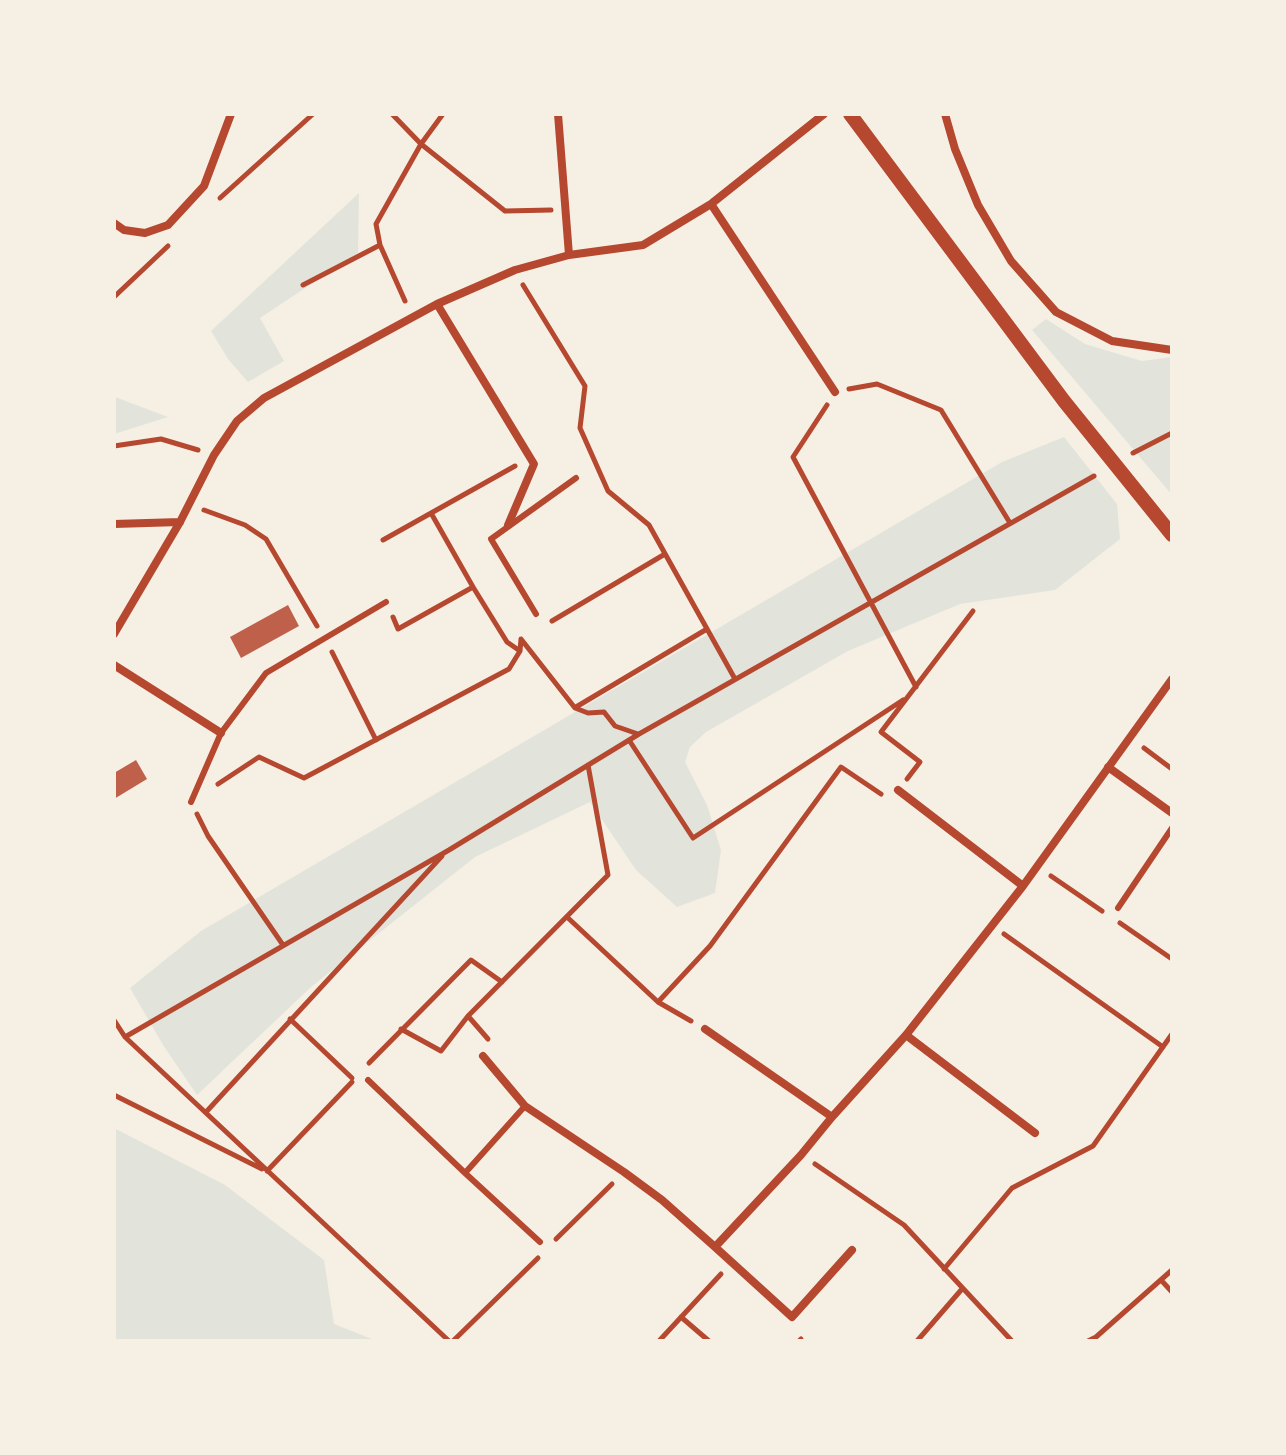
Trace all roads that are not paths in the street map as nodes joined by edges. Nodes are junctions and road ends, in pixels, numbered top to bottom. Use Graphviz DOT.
graph roads {
  1 [pos="231,114"];
  2 [pos="558,114"];
  3 [pos="824,114"];
  4 [pos="850,114"];
  5 [pos="945,114"];
  6 [pos="711,204"];
  7 [pos="114,223"];
  8 [pos="569,255"];
  9 [pos="437,304"];
  10 [pos="1172,350"];
  11 [pos="835,392"];
  12 [pos="576,478"];
  13 [pos="180,522"];
  14 [pos="114,524"];
  15 [pos="508,525"];
  16 [pos="1172,535"];
  17 [pos="386,602"];
  18 [pos="536,614"];
  19 [pos="114,634"];
  20 [pos="114,665"];
  21 [pos="1172,679"];
  22 [pos="221,733"];
  23 [pos="1108,767"];
  24 [pos="898,790"];
  25 [pos="191,802"];
  26 [pos="1172,813"];
  27 [pos="1172,828"];
  28 [pos="1023,886"];
  29 [pos="1118,908"];
  30 [pos="705,1029"];
  31 [pos="906,1035"];
  32 [pos="483,1056"];
  33 [pos="368,1080"];
  34 [pos="525,1106"];
  35 [pos="832,1117"];
  36 [pos="1035,1133"];
  37 [pos="465,1173"];
  38 [pos="540,1242"];
  39 [pos="715,1247"];
  40 [pos="852,1250"];
  1 -- 7 [label="street"];
  2 -- 8 [label="street"];
  3 -- 6 [label="street"];
  4 -- 16 [label="street"];
  5 -- 10 [label="street"];
  6 -- 8 [label="street"];
  6 -- 11 [label="street"];
  8 -- 9 [label="street"];
  9 -- 13 [label="street"];
  9 -- 15 [label="street"];
  12 -- 15 [label="lane"];
  13 -- 14 [label="street"];
  13 -- 19 [label="street"];
  15 -- 18 [label="lane"];
  17 -- 22 [label="lane"];
  20 -- 22 [label="street"];
  21 -- 23 [label="street"];
  22 -- 25 [label="lane"];
  23 -- 26 [label="street"];
  23 -- 28 [label="street"];
  24 -- 28 [label="street"];
  27 -- 29 [label="lane"];
  28 -- 31 [label="street"];
  30 -- 35 [label="street"];
  31 -- 35 [label="street"];
  31 -- 36 [label="street"];
  32 -- 34 [label="street"];
  33 -- 37 [label="lane"];
  34 -- 37 [label="lane"];
  34 -- 39 [label="street"];
  35 -- 39 [label="street"];
  37 -- 38 [label="lane"];
  39 -- 40 [label="street"];
}
